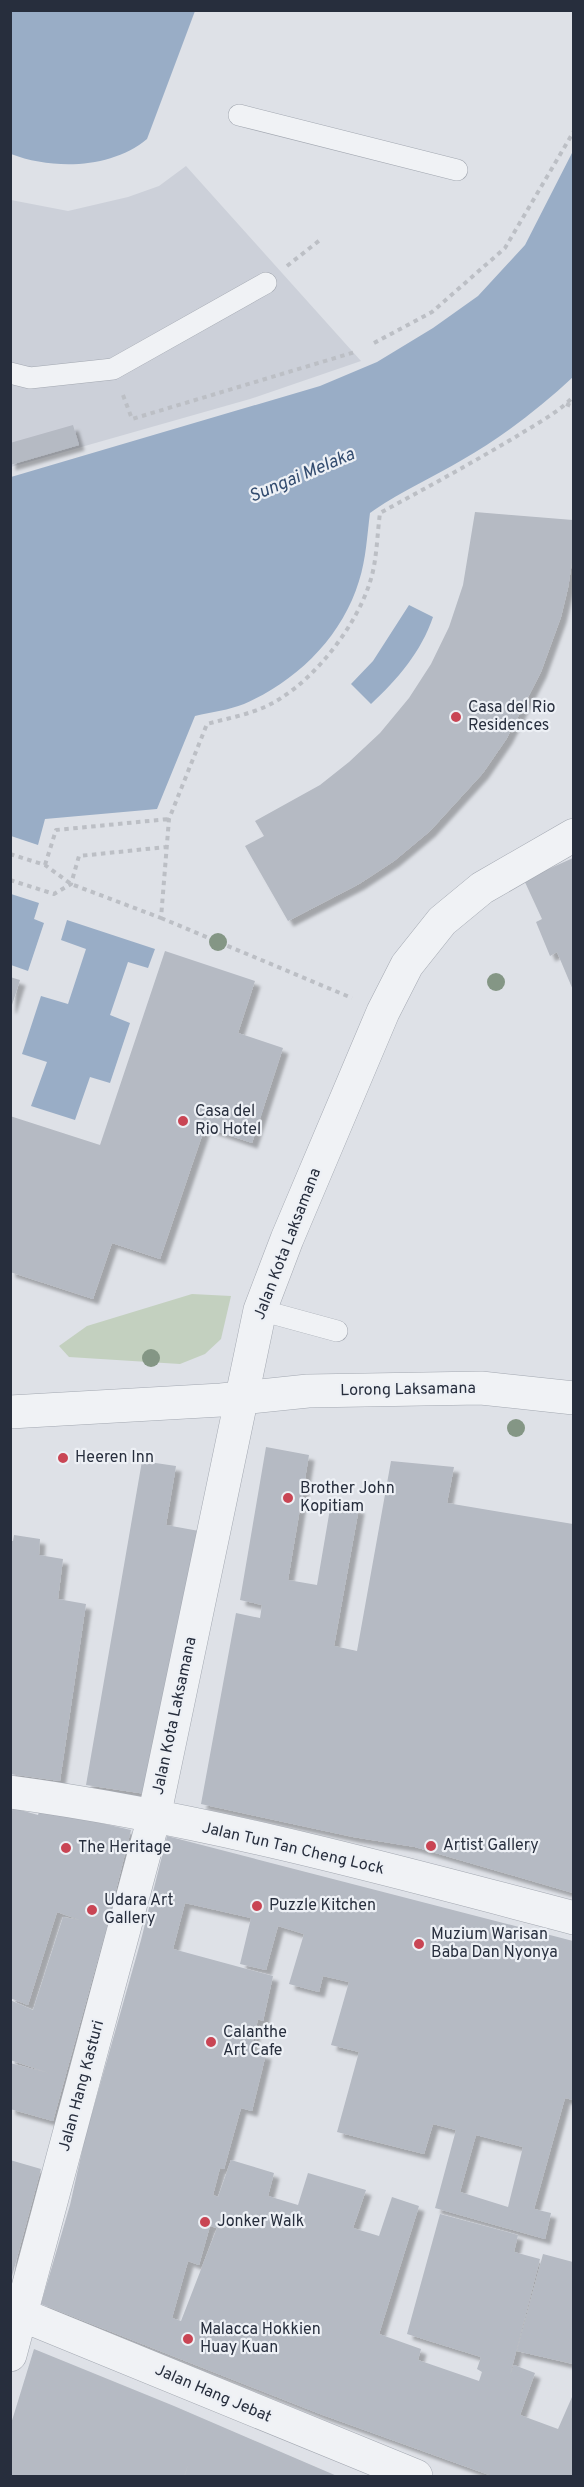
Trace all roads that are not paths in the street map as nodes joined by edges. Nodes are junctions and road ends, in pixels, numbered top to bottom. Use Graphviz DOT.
graph roads {
  1 [pos="238,115"];
  2 [pos="456,170"];
  3 [pos="266,283"];
  4 [pos="10,374"];
  5 [pos="573,835"];
  6 [pos="260,1310"];
  7 [pos="337,1330"];
  8 [pos="242,1396"];
  9 [pos="573,1398"];
  10 [pos="10,1412"];
  11 [pos="10,1792"];
  12 [pos="154,1816"];
  13 [pos="573,1918"];
  14 [pos="16,2312"];
  15 [pos="10,2355"];
  16 [pos="416,2476"];
  1 -- 2 [label="lane"];
  3 -- 4 [label="lane"];
  5 -- 6 [label="street, Jalan Kota Laksamana"];
  6 -- 7 [label="lane"];
  6 -- 8 [label="street, Jalan Kota Laksamana"];
  8 -- 9 [label="street, Lorong Laksamana"];
  8 -- 10 [label="street, Lorong Laksamana"];
  8 -- 12 [label="street, Jalan Kota Laksamana"];
  11 -- 12 [label="street, Jalan Tun Tan Cheng Lock"];
  12 -- 13 [label="street, Jalan Tun Tan Cheng Lock"];
  12 -- 14 [label="street, Jalan Hang Kasturi"];
  14 -- 15 [label="street, Jalan Hang Kasturi"];
  14 -- 16 [label="street, Jalan Hang Jebat"];
}
